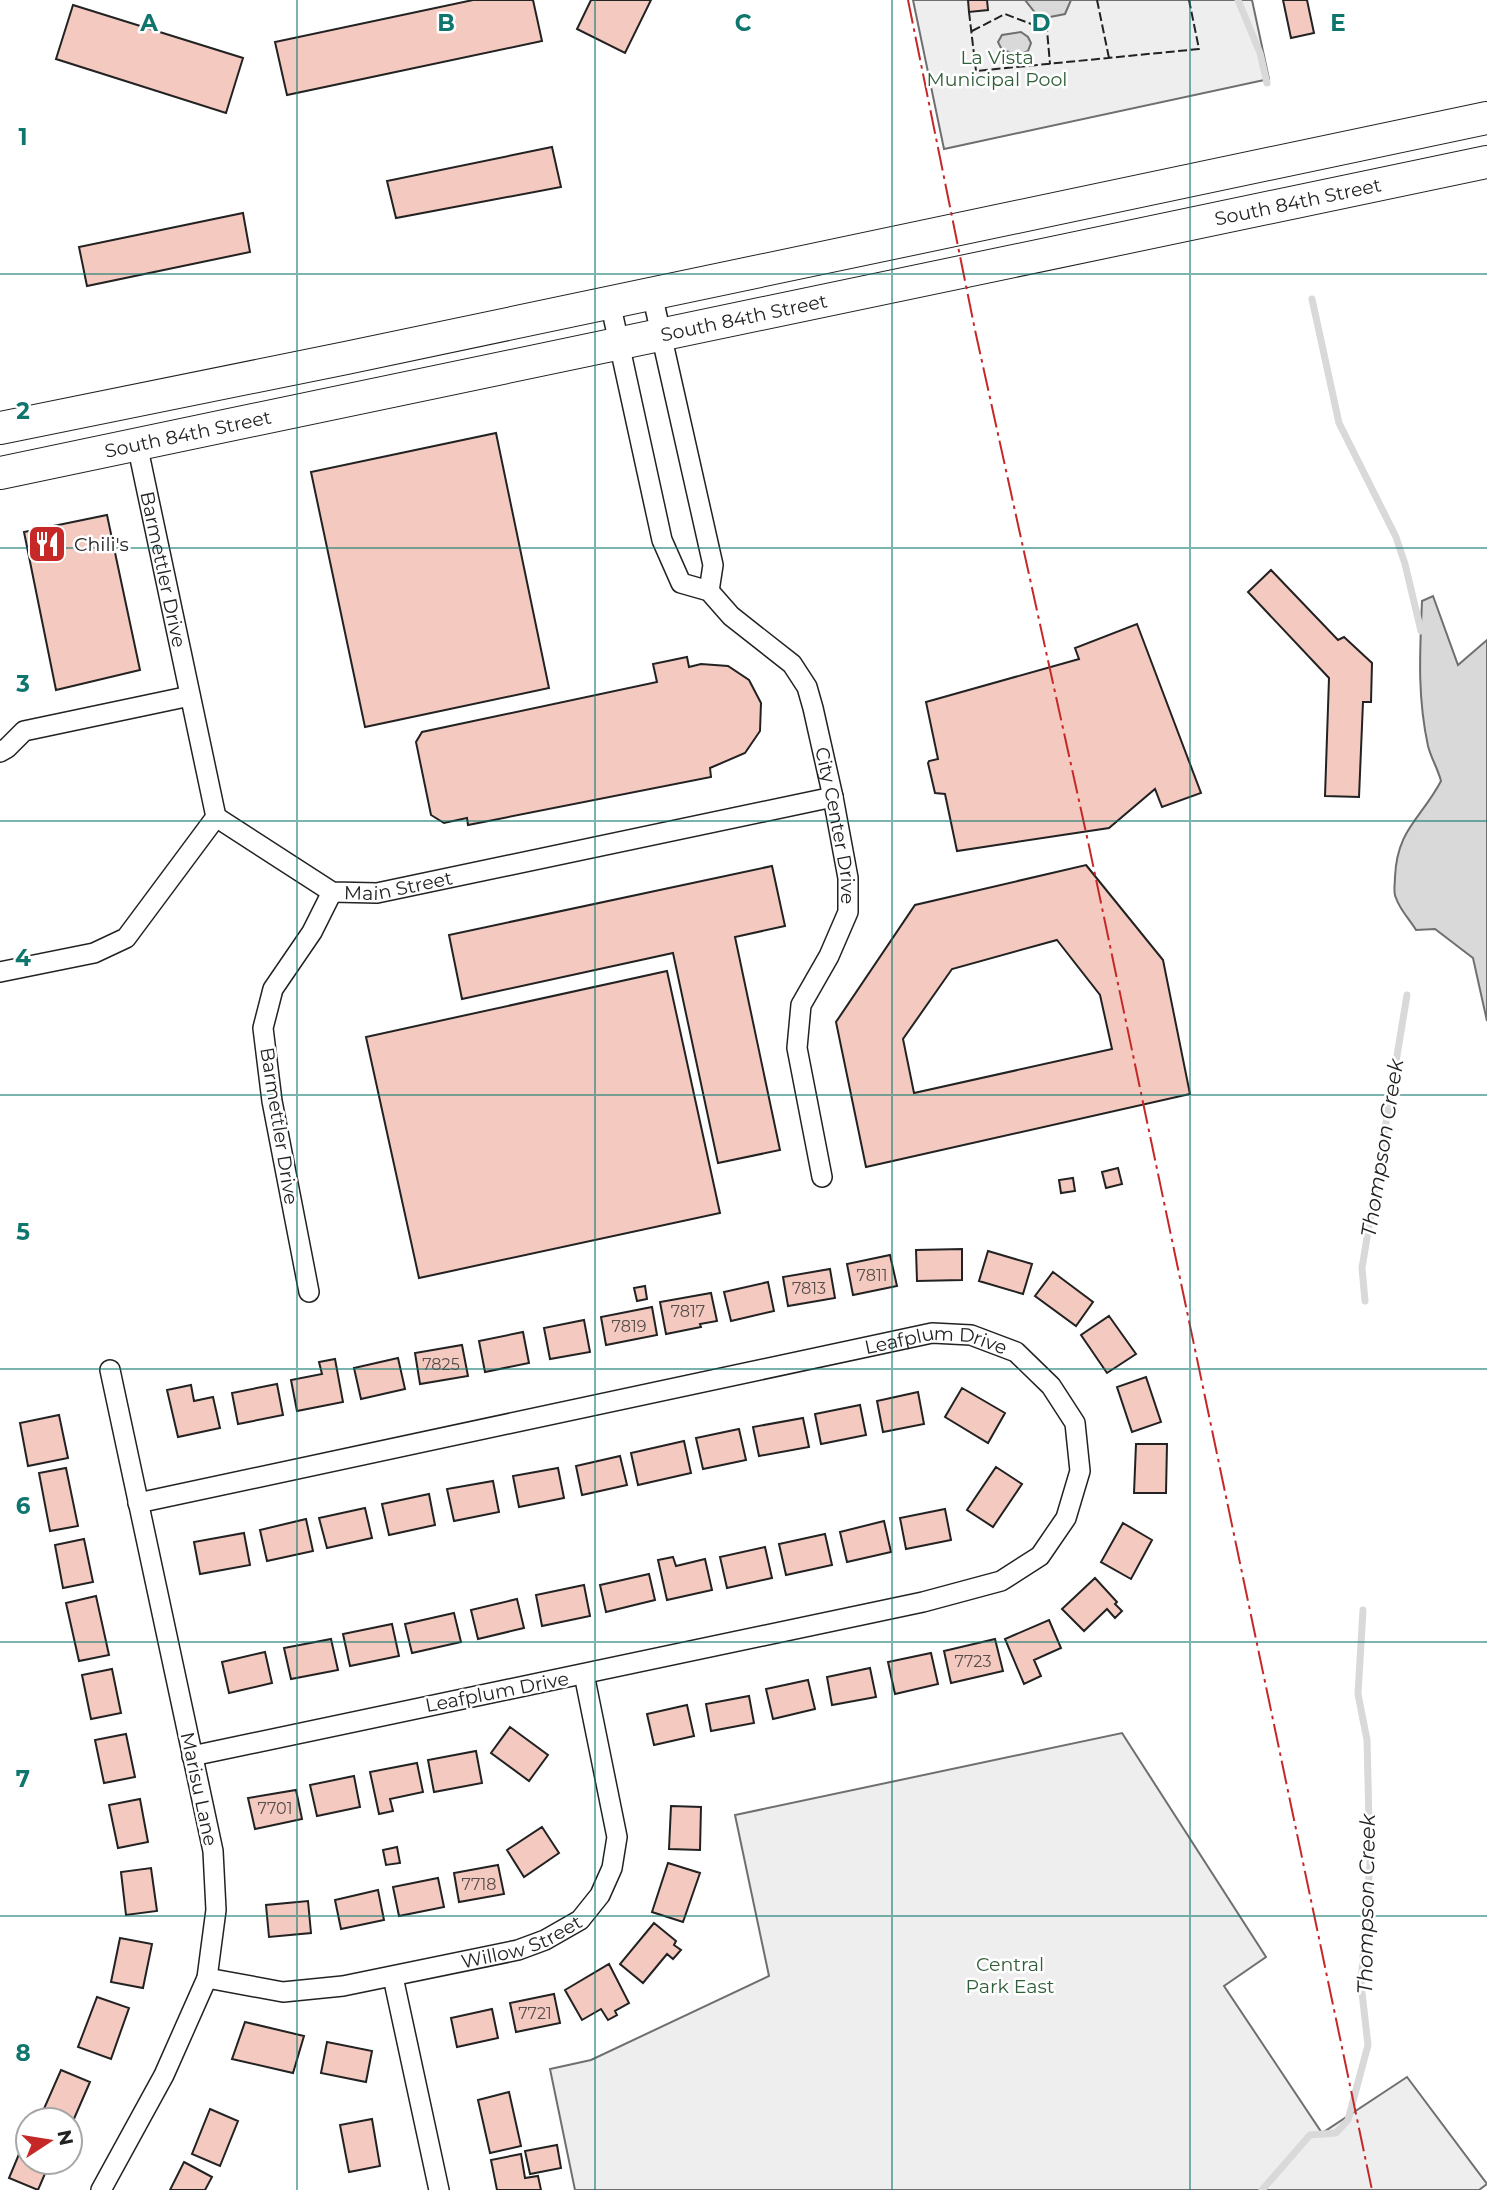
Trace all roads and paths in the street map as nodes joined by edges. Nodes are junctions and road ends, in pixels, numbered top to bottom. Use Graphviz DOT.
graph roads {
  1 [pos="1487,118"];
  2 [pos="1487,162"];
  3 [pos="652,294"];
  4 [pos="610,302"];
  5 [pos="660,334"];
  6 [pos="619,343"];
  7 [pos="0,428"];
  8 [pos="137,444"];
  9 [pos="0,473"];
  10 [pos="709,591"];
  11 [pos="190,696"];
  12 [pos="0,752"];
  13 [pos="833,797"];
  14 [pos="216,817"];
  15 [pos="331,892"];
  16 [pos="0,972"];
  17 [pos="822,1177"];
  18 [pos="309,1292"];
  19 [pos="110,1370"];
  20 [pos="138,1503"];
  21 [pos="584,1674"];
  22 [pos="192,1756"];
  23 [pos="393,1977"];
  24 [pos="207,1978"];
  25 [pos="101,2190"];
  26 [pos="439,2190"];
  1 -- 3 [label="main road"];
  2 -- 5 [label="main road, South 84th Street"];
  3 -- 4 [label="main road"];
  3 -- 5 [label="street"];
  4 -- 6 [label="street, City Center Drive"];
  4 -- 7 [label="main road"];
  5 -- 6 [label="main road, South 84th Street"];
  5 -- 10 [label="street"];
  6 -- 8 [label="main road, South 84th Street"];
  6 -- 10 [label="street, City Center Drive"];
  8 -- 9 [label="main road, South 84th Street"];
  8 -- 11 [label="street, Barmettler Drive"];
  10 -- 13 [label="street, City Center Drive"];
  11 -- 12 [label="street"];
  11 -- 14 [label="street, Barmettler Drive"];
  13 -- 15 [label="street, Main Street"];
  13 -- 17 [label="street, City Center Drive"];
  14 -- 15 [label="street, Main Street"];
  14 -- 16 [label="street"];
  15 -- 18 [label="street, Barmettler Drive"];
  19 -- 20 [label="street, Marisu Lane"];
  20 -- 21 [label="street, Leafplum Drive"];
  20 -- 22 [label="street, Marisu Lane"];
  21 -- 22 [label="street, Leafplum Drive"];
  21 -- 23 [label="street, Willow Street"];
  22 -- 24 [label="street, Marisu Lane"];
  23 -- 24 [label="street, Willow Street"];
  23 -- 26 [label="street"];
  24 -- 25 [label="street, Marisu Lane"];
}
